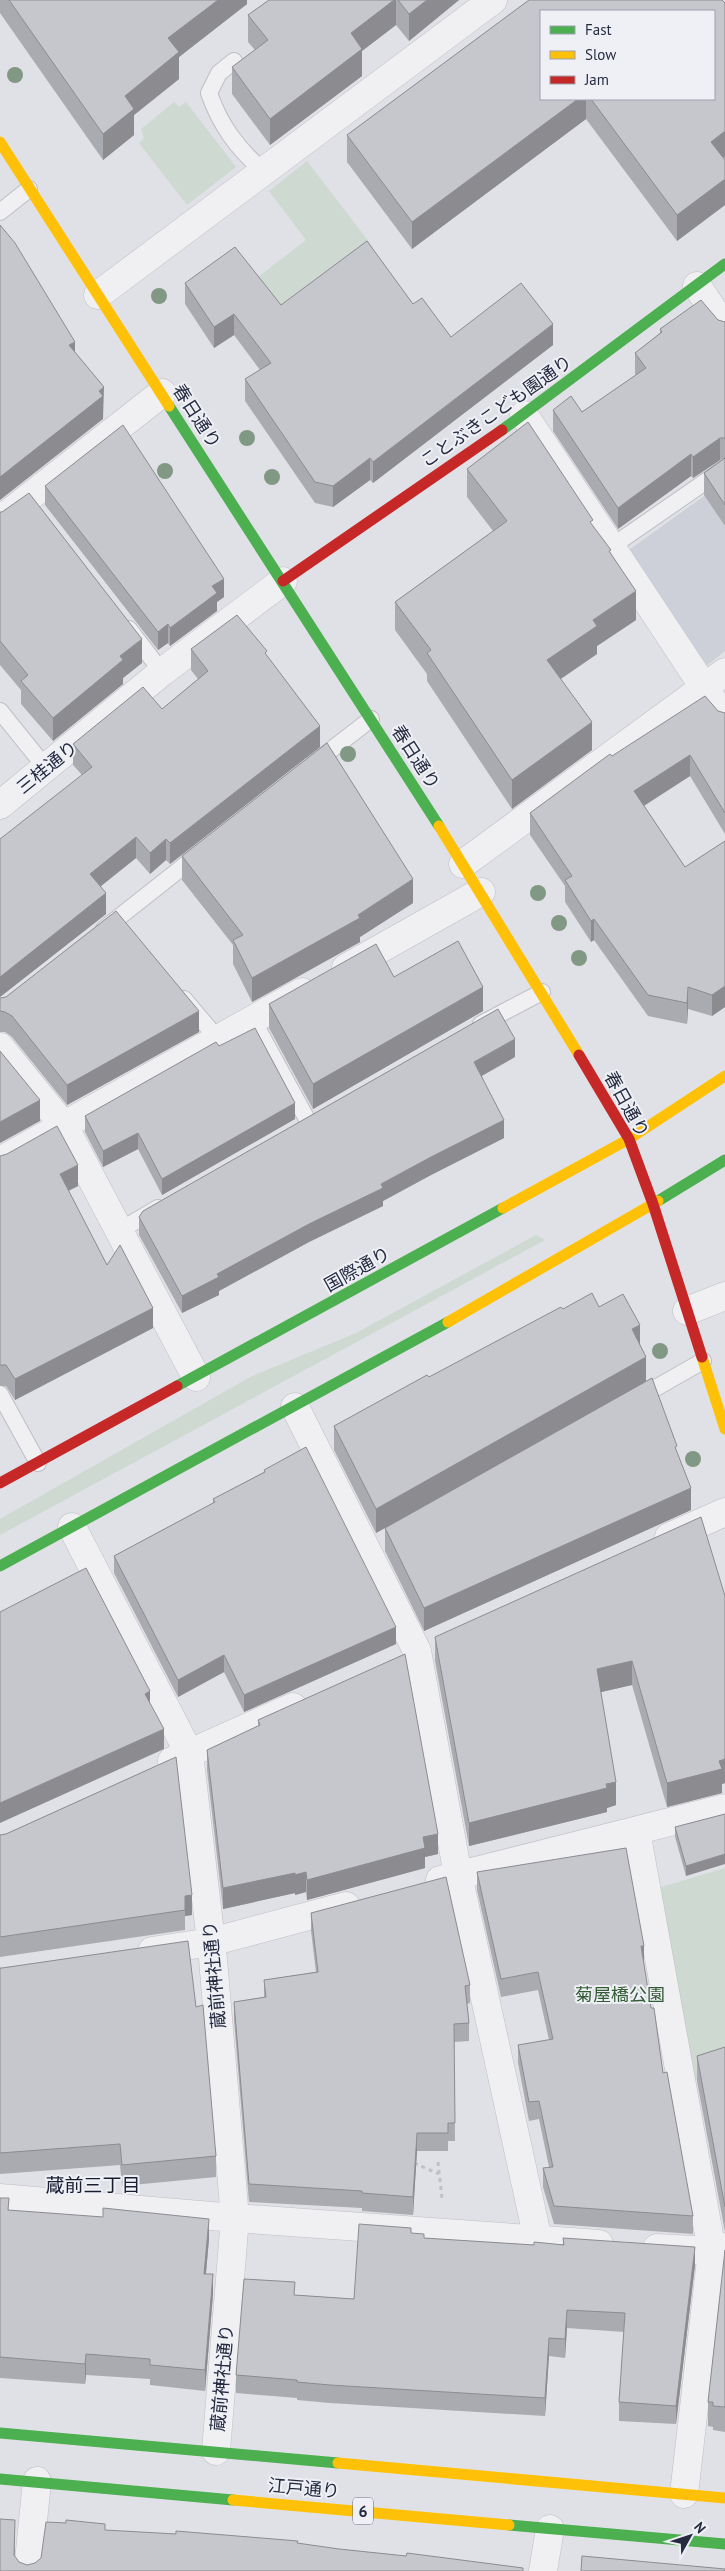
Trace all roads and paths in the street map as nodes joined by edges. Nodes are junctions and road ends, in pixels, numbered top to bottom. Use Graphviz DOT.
graph roads {
  1 [pos="493,0"];
  2 [pos="234,62"];
  3 [pos="0,142"];
  4 [pos="263,171"];
  5 [pos="29,189"];
  6 [pos="0,212"];
  7 [pos="725,264"];
  8 [pos="697,286"];
  9 [pos="98,295"];
  10 [pos="725,328"];
  11 [pos="162,393"];
  12 [pos="524,415"];
  13 [pos="725,468"];
  14 [pos="0,520"];
  15 [pos="611,547"];
  16 [pos="283,581"];
  17 [pos="119,617"];
  18 [pos="162,672"];
  19 [pos="715,680"];
  20 [pos="0,711"];
  21 [pos="371,719"];
  22 [pos="725,719"];
  23 [pos="46,768"];
  24 [pos="301,774"];
  25 [pos="0,805"];
  26 [pos="210,846"];
  27 [pos="463,864"];
  28 [pos="481,892"];
  29 [pos="118,918"];
  30 [pos="130,933"];
  31 [pos="94,936"];
  32 [pos="174,986"];
  33 [pos="542,992"];
  34 [pos="252,1020"];
  35 [pos="464,1034"];
  36 [pos="217,1038"];
  37 [pos="0,1047"];
  38 [pos="725,1076"];
  39 [pos="326,1113"];
  40 [pos="308,1123"];
  41 [pos="64,1126"];
  42 [pos="291,1132"];
  43 [pos="629,1138"];
  44 [pos="725,1160"];
  45 [pos="0,1161"];
  46 [pos="170,1201"];
  47 [pos="653,1204"];
  48 [pos="118,1231"];
  49 [pos="725,1296"];
  50 [pos="687,1310"];
  51 [pos="703,1361"];
  52 [pos="196,1377"];
  53 [pos="0,1394"];
  54 [pos="627,1404"];
  55 [pos="295,1407"];
  56 [pos="725,1429"];
  57 [pos="38,1463"];
  58 [pos="0,1483"];
  59 [pos="725,1512"];
  60 [pos="72,1527"];
  61 [pos="650,1546"];
  62 [pos="0,1566"];
  63 [pos="444,1639"];
  64 [pos="417,1651"];
  65 [pos="390,1663"];
  66 [pos="312,1698"];
  67 [pos="189,1753"];
  68 [pos="153,1770"];
  69 [pos="725,1808"];
  70 [pos="636,1831"];
  71 [pos="458,1876"];
  72 [pos="420,1886"];
  73 [pos="373,1898"];
  74 [pos="211,1942"];
  75 [pos="125,1955"];
  76 [pos="412,2162"];
  77 [pos="439,2174"];
  78 [pos="0,2198"];
  79 [pos="235,2218"];
  80 [pos="538,2240"];
  81 [pos="719,2249"];
  82 [pos="0,2433"];
  83 [pos="216,2451"];
  84 [pos="0,2479"];
  85 [pos="37,2481"];
  86 [pos="684,2494"];
  87 [pos="725,2498"];
  88 [pos="550,2528"];
  89 [pos="725,2544"];
  90 [pos="28,2571"];
  91 [pos="542,2571"];
  1 -- 4 [label="street"];
  2 -- 4 [label="lane"];
  3 -- 5 [label="main road, 春日通り"];
  4 -- 9 [label="street"];
  5 -- 6 [label="lane"];
  5 -- 9 [label="main road, 春日通り"];
  7 -- 8 [label="main road, ことぶきこども園通り"];
  8 -- 10 [label="street"];
  8 -- 12 [label="main road, ことぶきこども園通り"];
  9 -- 11 [label="main road, 春日通り"];
  11 -- 14 [label="street"];
  11 -- 16 [label="main road, 春日通り"];
  12 -- 15 [label="street"];
  12 -- 16 [label="main road, ことぶきこども園通り"];
  13 -- 15 [label="lane"];
  15 -- 19 [label="street"];
  16 -- 18 [label="street, 三桂通り"];
  16 -- 21 [label="main road, 春日通り"];
  17 -- 18 [label="lane"];
  18 -- 23 [label="street, 三桂通り"];
  19 -- 22 [label="street"];
  19 -- 27 [label="street"];
  20 -- 23 [label="lane"];
  21 -- 24 [label="lane"];
  21 -- 27 [label="main road, 春日通り"];
  23 -- 25 [label="street, 三桂通り"];
  26 -- 29 [label="lane"];
  27 -- 28 [label="main road, 春日通り"];
  28 -- 33 [label="main road, 春日通り"];
  28 -- 34 [label="street"];
  29 -- 30 [label="lane"];
  29 -- 31 [label="lane"];
  32 -- 36 [label="lane"];
  33 -- 35 [label="lane"];
  33 -- 43 [label="main road, 春日通り"];
  34 -- 36 [label="street"];
  34 -- 40 [label="lane"];
  36 -- 41 [label="street"];
  37 -- 41 [label="street"];
  38 -- 43 [label="main road, 国際通り"];
  39 -- 40 [label="lane"];
  40 -- 42 [label="lane"];
  41 -- 45 [label="street"];
  41 -- 48 [label="street"];
  43 -- 47 [label="main road, 春日通り"];
  43 -- 52 [label="main road, 国際通り"];
  44 -- 47 [label="main road"];
  46 -- 48 [label="lane"];
  47 -- 50 [label="main road, 春日通り"];
  47 -- 55 [label="main road"];
  48 -- 52 [label="street"];
  49 -- 50 [label="street"];
  50 -- 51 [label="main road, 春日通り"];
  51 -- 54 [label="lane"];
  51 -- 56 [label="main road, 春日通り"];
  52 -- 57 [label="main road, 国際通り"];
  53 -- 57 [label="lane"];
  55 -- 60 [label="main road"];
  55 -- 64 [label="street"];
  57 -- 58 [label="main road, 国際通り"];
  59 -- 61 [label="street"];
  60 -- 62 [label="main road"];
  60 -- 67 [label="street, 蔵前神社通り"];
  63 -- 64 [label="street"];
  64 -- 65 [label="street"];
  64 -- 71 [label="street"];
  66 -- 67 [label="street"];
  67 -- 68 [label="street"];
  67 -- 74 [label="street, 蔵前神社通り"];
  69 -- 70 [label="street"];
  70 -- 71 [label="street"];
  70 -- 81 [label="street"];
  71 -- 72 [label="street"];
  71 -- 80 [label="street"];
  73 -- 74 [label="street"];
  74 -- 75 [label="street"];
  74 -- 79 [label="street, 蔵前神社通り"];
  76 -- 77 [label="path"];
  78 -- 79 [label="street"];
  79 -- 80 [label="street"];
  79 -- 83 [label="street, 蔵前神社通り"];
  80 -- 81 [label="street"];
  81 -- 86 [label="street"];
  82 -- 83 [label="main road, 江戸通り"];
  83 -- 86 [label="main road, 江戸通り"];
  84 -- 85 [label="main road, 江戸通り / 6"];
  85 -- 88 [label="main road, 江戸通り / 6"];
  85 -- 90 [label="street"];
  86 -- 87 [label="main road, 江戸通り"];
  88 -- 89 [label="main road, 江戸通り / 6"];
  88 -- 91 [label="street"];
}
